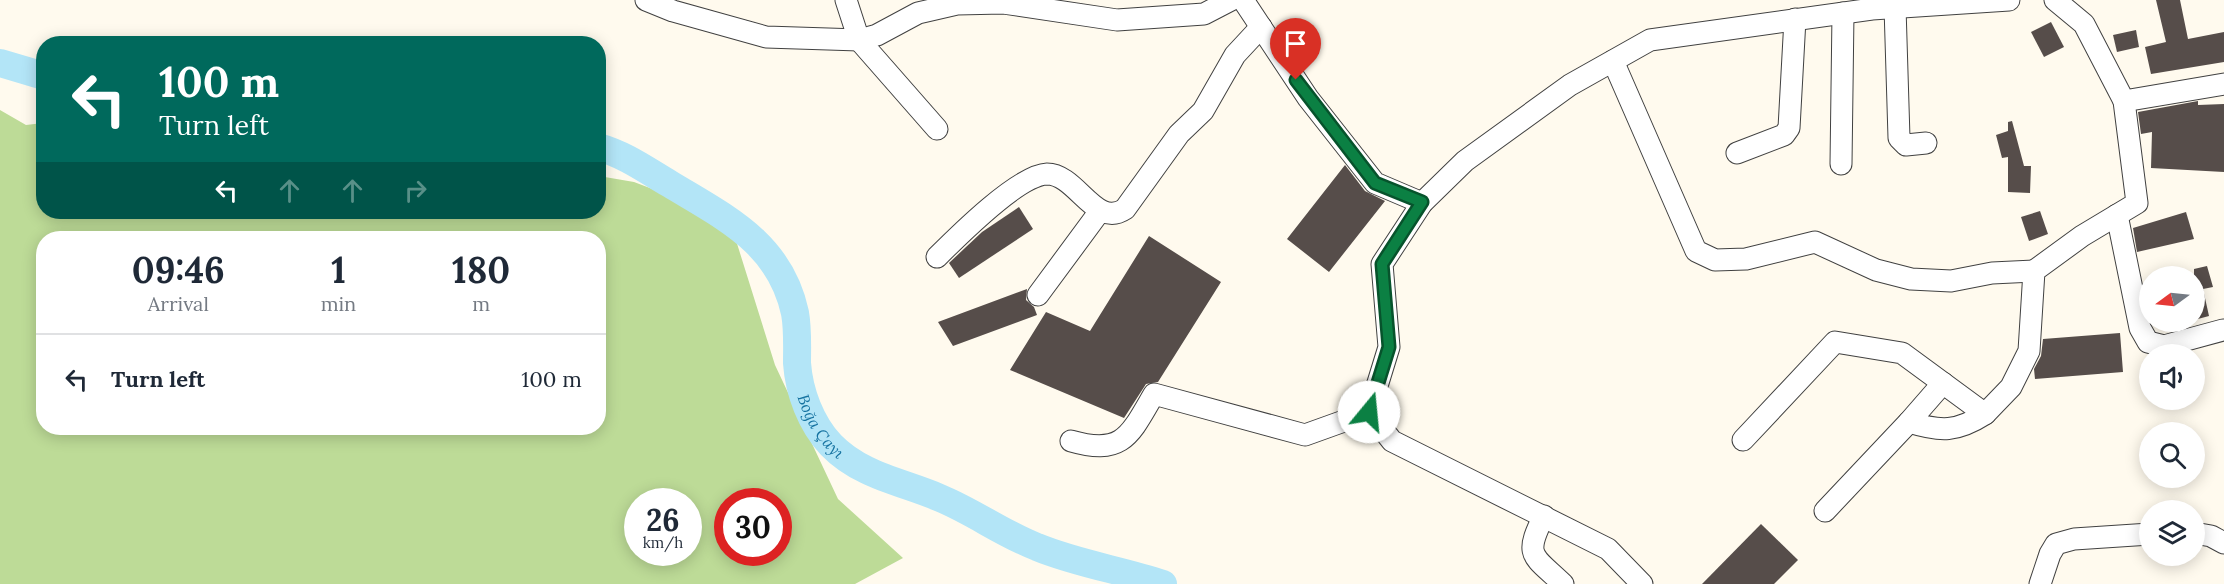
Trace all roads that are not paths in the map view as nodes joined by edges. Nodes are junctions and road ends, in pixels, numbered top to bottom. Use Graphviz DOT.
graph roads {
  1 [pos="646,0"];
  2 [pos="846,0"];
  3 [pos="1231,0"];
  4 [pos="1243,0"];
  5 [pos="2009,0"];
  6 [pos="2055,0"];
  7 [pos="1959,2"];
  8 [pos="1058,6"];
  9 [pos="1895,7"];
  10 [pos="1843,13"];
  11 [pos="1795,19"];
  12 [pos="1261,27"];
  13 [pos="859,40"];
  14 [pos="1613,61"];
  15 [pos="2224,84"];
  16 [pos="2124,101"];
  17 [pos="937,129"];
  18 [pos="1926,143"];
  19 [pos="1737,153"];
  20 [pos="1841,164"];
  21 [pos="1422,202"];
  22 [pos="1100,212"];
  23 [pos="2117,215"];
  24 [pos="938,257"];
  25 [pos="2034,271"];
  26 [pos="1038,295"];
  27 [pos="2223,330"];
  28 [pos="1943,383"];
  29 [pos="1369,412"];
  30 [pos="1985,414"];
  31 [pos="1909,422"];
  32 [pos="1743,440"];
  33 [pos="1071,441"];
  34 [pos="1825,511"];
  35 [pos="1545,516"];
  36 [pos="2139,535"];
  37 [pos="2205,535"];
  38 [pos="2224,543"];
  39 [pos="1563,584"];
  40 [pos="1642,584"];
  41 [pos="2040,584"];
  1 -- 13 [label="street"];
  2 -- 13 [label="street"];
  3 -- 8 [label="street"];
  4 -- 12 [label="street"];
  5 -- 7 [label="street"];
  6 -- 16 [label="street"];
  7 -- 9 [label="street"];
  8 -- 13 [label="street"];
  9 -- 10 [label="street"];
  9 -- 18 [label="street"];
  10 -- 11 [label="street"];
  10 -- 20 [label="street"];
  11 -- 14 [label="street"];
  11 -- 19 [label="street"];
  12 -- 21 [label="street"];
  12 -- 22 [label="street"];
  13 -- 17 [label="street"];
  14 -- 21 [label="street"];
  14 -- 25 [label="street"];
  15 -- 16 [label="street"];
  16 -- 23 [label="street"];
  21 -- 29 [label="street"];
  22 -- 24 [label="street"];
  22 -- 26 [label="street"];
  23 -- 25 [label="street"];
  23 -- 27 [label="street"];
  25 -- 30 [label="street"];
  28 -- 30 [label="street"];
  28 -- 31 [label="street"];
  28 -- 32 [label="street"];
  29 -- 33 [label="street"];
  29 -- 35 [label="street"];
  30 -- 31 [label="street"];
  31 -- 34 [label="street"];
  35 -- 39 [label="street"];
  35 -- 40 [label="street"];
  36 -- 41 [label="street"];
  37 -- 38 [label="street"];
}
